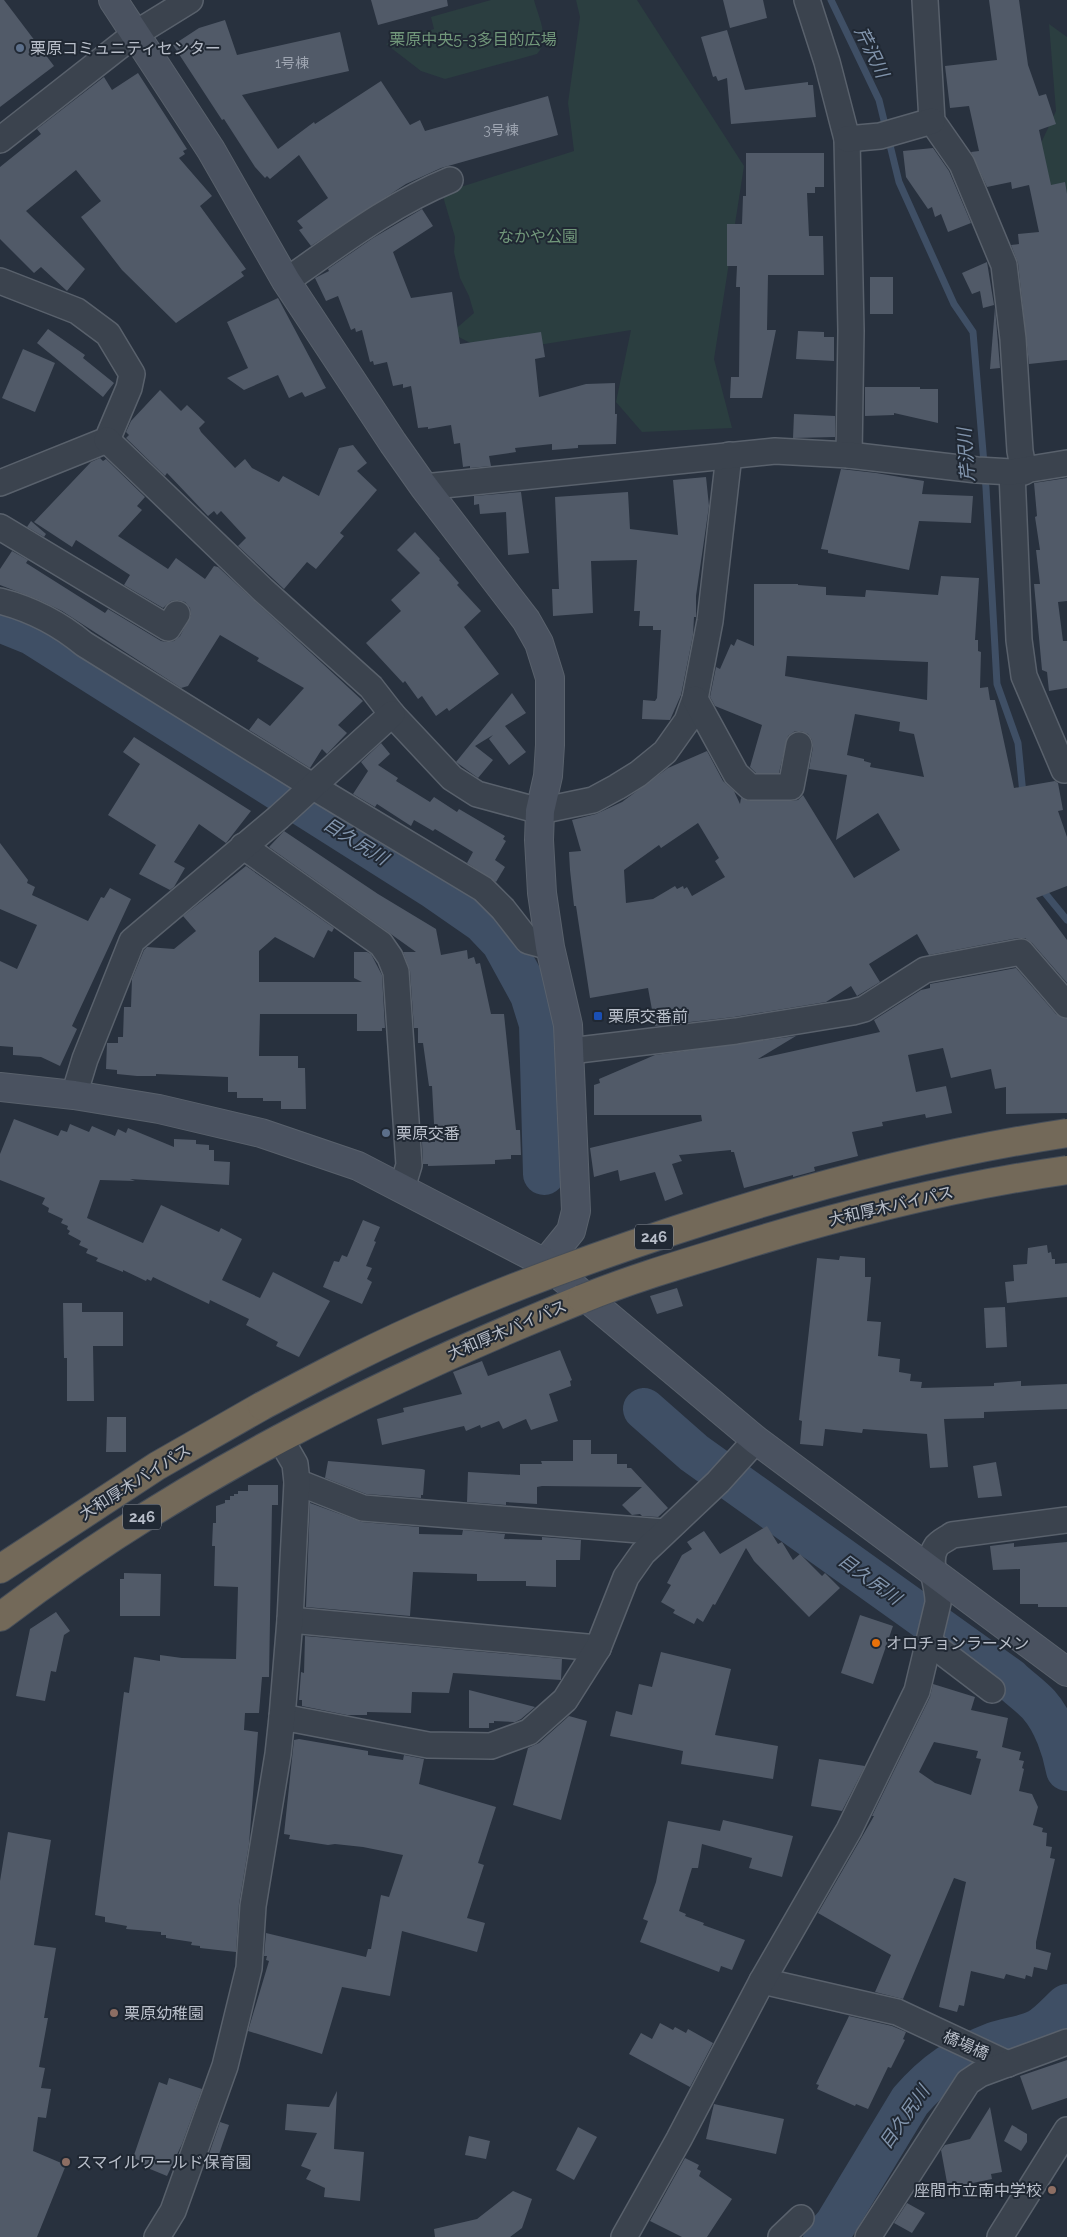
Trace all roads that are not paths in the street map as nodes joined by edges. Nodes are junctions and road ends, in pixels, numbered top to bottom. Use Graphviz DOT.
graph roads {
  1 [pos="113,0"];
  2 [pos="190,0"];
  3 [pos="807,0"];
  4 [pos="925,0"];
  5 [pos="135,34"];
  6 [pos="932,121"];
  7 [pos="847,139"];
  8 [pos="0,140"];
  9 [pos="450,180"];
  10 [pos="0,281"];
  11 [pos="286,281"];
  12 [pos="107,440"];
  13 [pos="728,455"];
  14 [pos="849,455"];
  15 [pos="1067,463"];
  16 [pos="1002,471"];
  17 [pos="0,483"];
  18 [pos="424,487"];
  19 [pos="0,526"];
  20 [pos="0,601"];
  21 [pos="177,614"];
  22 [pos="695,699"];
  23 [pos="392,714"];
  24 [pos="799,745"];
  25 [pos="1064,770"];
  26 [pos="310,788"];
  27 [pos="540,811"];
  28 [pos="243,846"];
  29 [pos="550,947"];
  30 [pos="1067,1005"];
  31 [pos="570,1052"];
  32 [pos="0,1087"];
  33 [pos="74,1095"];
  34 [pos="1067,1134"];
  35 [pos="1067,1170"];
  36 [pos="402,1188"];
  37 [pos="545,1263"];
  38 [pos="287,1435"];
  39 [pos="749,1448"];
  40 [pos="297,1482"];
  41 [pos="1067,1520"];
  42 [pos="664,1532"];
  43 [pos="0,1569"];
  44 [pos="935,1574"];
  45 [pos="0,1617"];
  46 [pos="290,1620"];
  47 [pos="930,1640"];
  48 [pos="598,1648"];
  49 [pos="1067,1672"];
  50 [pos="992,1690"];
  51 [pos="282,1717"];
  52 [pos="762,1980"];
  53 [pos="1067,2042"];
  54 [pos="1002,2061"];
  55 [pos="1067,2130"];
  56 [pos="801,2218"];
  57 [pos="157,2237"];
  58 [pos="624,2237"];
  59 [pos="781,2237"];
  60 [pos="868,2237"];
  61 [pos="1000,2237"];
  1 -- 5 [label="street"];
  2 -- 5 [label="street"];
  3 -- 7 [label="street"];
  4 -- 6 [label="street"];
  5 -- 8 [label="street"];
  5 -- 11 [label="street"];
  6 -- 7 [label="street"];
  6 -- 16 [label="street"];
  7 -- 14 [label="street"];
  9 -- 11 [label="street"];
  10 -- 12 [label="street"];
  11 -- 18 [label="street"];
  12 -- 17 [label="street"];
  12 -- 23 [label="street"];
  13 -- 14 [label="street"];
  13 -- 18 [label="street"];
  13 -- 22 [label="street"];
  14 -- 16 [label="street"];
  15 -- 16 [label="street"];
  16 -- 25 [label="street"];
  18 -- 27 [label="street"];
  19 -- 21 [label="street"];
  20 -- 26 [label="street"];
  22 -- 24 [label="street"];
  22 -- 27 [label="street"];
  23 -- 26 [label="street"];
  23 -- 27 [label="street"];
  26 -- 28 [label="street"];
  26 -- 29 [label="street"];
  27 -- 29 [label="street"];
  28 -- 33 [label="street"];
  28 -- 36 [label="street"];
  29 -- 31 [label="street"];
  30 -- 31 [label="street"];
  31 -- 37 [label="street"];
  32 -- 33 [label="street"];
  33 -- 36 [label="street"];
  34 -- 43 [label="highway, 大和厚木バイパス / 246, bridge"];
  35 -- 38 [label="highway, 大和厚木バイパス / 246, bridge"];
  36 -- 37 [label="street"];
  37 -- 39 [label="street"];
  38 -- 40 [label="street"];
  38 -- 45 [label="highway, 大和厚木バイパス / 246"];
  39 -- 42 [label="street"];
  39 -- 44 [label="street"];
  40 -- 42 [label="street"];
  40 -- 46 [label="street"];
  41 -- 44 [label="street"];
  42 -- 48 [label="street"];
  44 -- 47 [label="street"];
  44 -- 49 [label="street"];
  46 -- 48 [label="street"];
  46 -- 51 [label="street"];
  47 -- 50 [label="street"];
  47 -- 52 [label="street"];
  48 -- 51 [label="street"];
  51 -- 57 [label="street"];
  52 -- 54 [label="street, 橋場橋"];
  52 -- 58 [label="street"];
  53 -- 54 [label="street"];
  54 -- 60 [label="street"];
  55 -- 61 [label="street"];
  56 -- 59 [label="street"];
}
